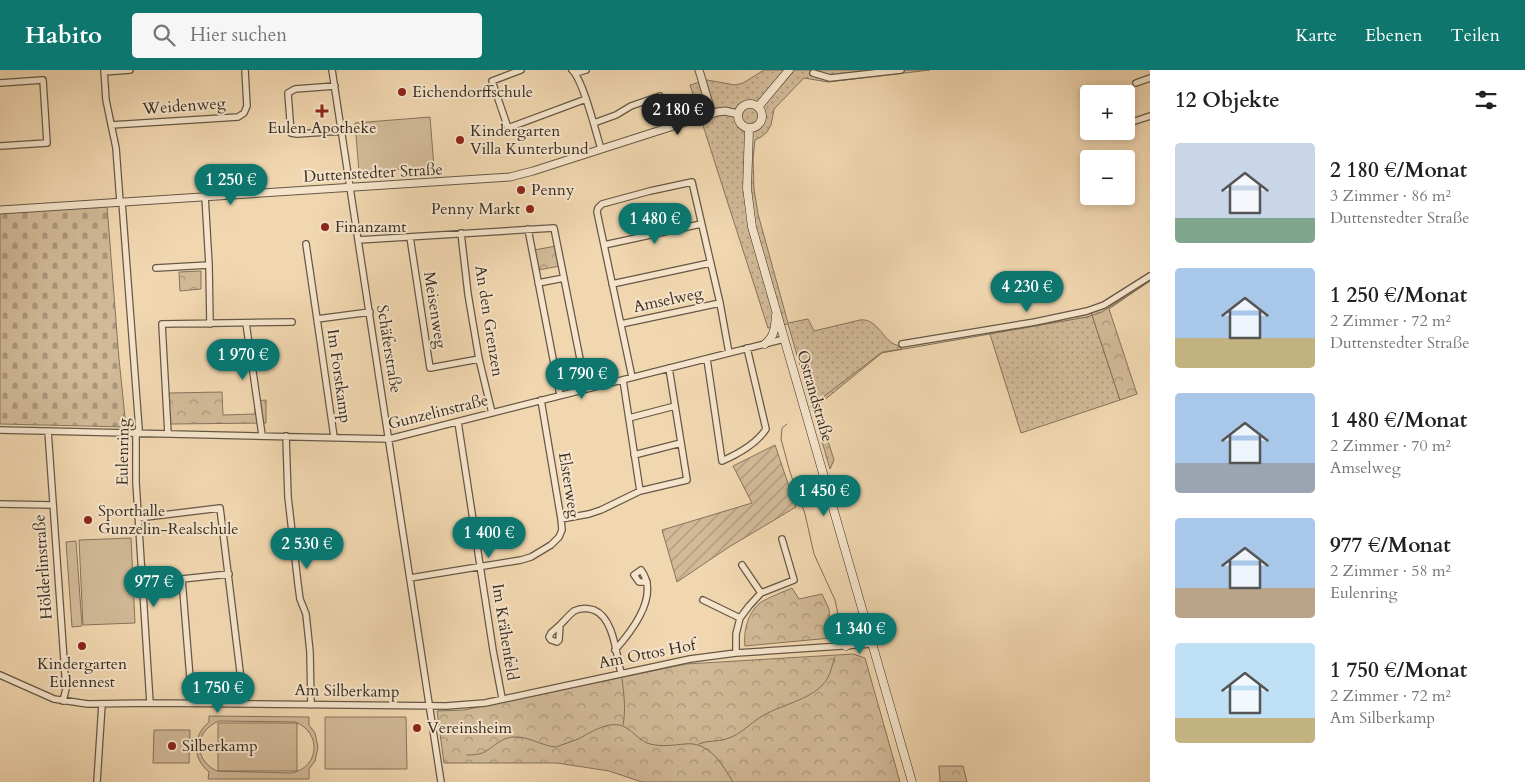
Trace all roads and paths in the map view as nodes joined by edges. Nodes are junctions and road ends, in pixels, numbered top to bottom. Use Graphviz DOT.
graph roads {
  1 [pos="130,70"];
  2 [pos="245,70"];
  3 [pos="332,70"];
  4 [pos="521,70"];
  5 [pos="586,70"];
  6 [pos="699,70"];
  7 [pos="789,70"];
  8 [pos="900,70"];
  9 [pos="104,71"];
  10 [pos="574,72"];
  11 [pos="813,74"];
  12 [pos="1150,78"];
  13 [pos="0,83"];
  14 [pos="1136,83"];
  15 [pos="335,86"];
  16 [pos="660,96"];
  17 [pos="586,99"];
  18 [pos="758,107"];
  19 [pos="712,114"];
  20 [pos="738,114"];
  21 [pos="1150,116"];
  22 [pos="1135,121"];
  23 [pos="594,123"];
  24 [pos="111,125"];
  25 [pos="749,129"];
  26 [pos="342,132"];
  27 [pos="0,146"];
  28 [pos="601,149"];
  29 [pos="350,188"];
  30 [pos="205,196"];
  31 [pos="121,202"];
  32 [pos="0,210"];
  33 [pos="701,224"];
  34 [pos="528,229"];
  35 [pos="461,233"];
  36 [pos="410,236"];
  37 [pos="358,240"];
  38 [pos="306,244"];
  39 [pos="604,245"];
  40 [pos="710,264"];
  41 [pos="210,265"];
  42 [pos="156,268"];
  43 [pos="1150,276"];
  44 [pos="564,278"];
  45 [pos="538,283"];
  46 [pos="612,284"];
  47 [pos="720,303"];
  48 [pos="776,310"];
  49 [pos="370,312"];
  50 [pos="317,319"];
  51 [pos="292,322"];
  52 [pos="246,323"];
  53 [pos="210,324"];
  54 [pos="621,324"];
  55 [pos="784,339"];
  56 [pos="765,344"];
  57 [pos="902,344"];
  58 [pos="747,348"];
  59 [pos="729,353"];
  60 [pos="479,359"];
  61 [pos="707,359"];
  62 [pos="670,368"];
  63 [pos="632,377"];
  64 [pos="623,380"];
  65 [pos="586,389"];
  66 [pos="560,395"];
  67 [pos="541,400"];
  68 [pos="675,406"];
  69 [pos="492,413"];
  70 [pos="629,418"];
  71 [pos="458,422"];
  72 [pos="0,430"];
  73 [pos="48,431"];
  74 [pos="136,433"];
  75 [pos="168,434"];
  76 [pos="262,435"];
  77 [pos="286,436"];
  78 [pos="334,437"];
  79 [pos="389,439"];
  80 [pos="681,443"];
  81 [pos="634,455"];
  82 [pos="640,491"];
  83 [pos="0,504"];
  84 [pos="53,505"];
  85 [pos="138,518"];
  86 [pos="561,519"];
  87 [pos="782,539"];
  88 [pos="742,565"];
  89 [pos="480,567"];
  90 [pos="229,574"];
  91 [pos="410,578"];
  92 [pos="647,582"];
  93 [pos="761,594"];
  94 [pos="703,600"];
  95 [pos="863,612"];
  96 [pos="740,618"];
  97 [pos="560,625"];
  98 [pos="872,644"];
  99 [pos="846,646"];
  100 [pos="615,650"];
  101 [pos="736,653"];
  102 [pos="621,673"];
  103 [pos="0,675"];
  104 [pos="502,698"];
  105 [pos="64,701"];
  106 [pos="150,703"];
  107 [pos="192,703"];
  108 [pos="102,704"];
  109 [pos="244,704"];
  110 [pos="311,704"];
  111 [pos="430,706"];
  112 [pos="98,782"];
  113 [pos="441,782"];
  114 [pos="912,782"];
  1 -- 9 [label="street"];
  2 -- 24 [label="street, Weidenweg"];
  3 -- 15 [label="street, Schäferstraße"];
  4 -- 17 [label="street"];
  5 -- 10 [label="street"];
  6 -- 19 [label="street"];
  7 -- 18 [label="main road"];
  8 -- 11 [label="street"];
  9 -- 24 [label="street, Eulenring"];
  10 -- 17 [label="street"];
  12 -- 14 [label="street"];
  13 -- 27 [label="street"];
  15 -- 26 [label="street, Schäferstraße"];
  15 -- 26 [label="street"];
  16 -- 23 [label="street"];
  17 -- 23 [label="street"];
  18 -- 20 [label="main road"];
  18 -- 25 [label="main road"];
  19 -- 20 [label="street, Duttenstedter Straße"];
  19 -- 28 [label="street, Duttenstedter Straße"];
  20 -- 25 [label="main road"];
  21 -- 22 [label="street"];
  23 -- 28 [label="street"];
  24 -- 31 [label="street, Eulenring"];
  25 -- 48 [label="main road, Ostrandstraße"];
  26 -- 29 [label="street, Schäferstraße"];
  28 -- 29 [label="street, Duttenstedter Straße"];
  29 -- 30 [label="street, Duttenstedter Straße"];
  29 -- 37 [label="street, Schäferstraße"];
  30 -- 31 [label="street, Duttenstedter Straße"];
  30 -- 41 [label="street"];
  31 -- 32 [label="street, Duttenstedter Straße"];
  31 -- 74 [label="street, Eulenring"];
  33 -- 39 [label="street"];
  33 -- 39 [label="street, Amselweg"];
  33 -- 40 [label="street"];
  34 -- 35 [label="street"];
  34 -- 44 [label="street"];
  34 -- 45 [label="street"];
  35 -- 36 [label="street"];
  35 -- 60 [label="street, An den Grenzen"];
  36 -- 37 [label="street"];
  36 -- 60 [label="street, Meisenweg"];
  37 -- 49 [label="street, Schäferstraße"];
  38 -- 50 [label="street, Im Forstkamp"];
  39 -- 46 [label="street, Amselweg"];
  40 -- 46 [label="street, Amselweg"];
  40 -- 47 [label="street"];
  41 -- 42 [label="street"];
  41 -- 53 [label="street"];
  43 -- 57 [label="street"];
  44 -- 45 [label="street"];
  44 -- 65 [label="street"];
  45 -- 66 [label="street"];
  46 -- 54 [label="street, Amselweg"];
  47 -- 54 [label="street, Amselweg"];
  47 -- 59 [label="street"];
  48 -- 55 [label="main road, Ostrandstraße"];
  48 -- 56 [label="main road"];
  49 -- 50 [label="street, Im Forstkamp"];
  49 -- 79 [label="street, Schäferstraße"];
  50 -- 78 [label="street, Im Forstkamp"];
  51 -- 52 [label="street"];
  52 -- 53 [label="street"];
  52 -- 76 [label="street"];
  53 -- 75 [label="street"];
  54 -- 63 [label="street, Amselweg"];
  55 -- 56 [label="street, Gunzelinstraße"];
  55 -- 95 [label="main road, Ostrandstraße"];
  56 -- 58 [label="street, Gunzelinstraße"];
  58 -- 59 [label="street, Gunzelinstraße"];
  58 -- 61 [label="street"];
  59 -- 61 [label="street, Gunzelinstraße"];
  60 -- 69 [label="street, An den Grenzen"];
  61 -- 62 [label="street, Gunzelinstraße"];
  62 -- 63 [label="street, Gunzelinstraße"];
  62 -- 68 [label="street"];
  63 -- 64 [label="street, Gunzelinstraße"];
  64 -- 65 [label="street, Gunzelinstraße"];
  64 -- 70 [label="street"];
  65 -- 66 [label="street, Gunzelinstraße"];
  66 -- 67 [label="street, Gunzelinstraße"];
  67 -- 69 [label="street, Gunzelinstraße"];
  67 -- 86 [label="street, Elsterweg"];
  68 -- 70 [label="street"];
  68 -- 80 [label="street"];
  69 -- 71 [label="street, Gunzelinstraße"];
  70 -- 81 [label="street"];
  71 -- 79 [label="street, Gunzelinstraße"];
  71 -- 89 [label="street, Im Krähenfeld"];
  72 -- 73 [label="street, Gunzelinstraße"];
  73 -- 74 [label="street, Gunzelinstraße"];
  73 -- 84 [label="street, Hölderlinstraße"];
  74 -- 75 [label="street, Gunzelinstraße"];
  74 -- 85 [label="street, Eulenring"];
  75 -- 76 [label="street, Gunzelinstraße"];
  76 -- 77 [label="street, Gunzelinstraße"];
  77 -- 78 [label="street, Gunzelinstraße"];
  77 -- 110 [label="street"];
  78 -- 79 [label="street, Gunzelinstraße"];
  79 -- 91 [label="street, Schäferstraße"];
  80 -- 81 [label="street"];
  80 -- 82 [label="street"];
  81 -- 82 [label="street"];
  82 -- 86 [label="street"];
  83 -- 84 [label="street"];
  84 -- 105 [label="street, Hölderlinstraße"];
  85 -- 90 [label="street"];
  85 -- 106 [label="street, Eulenring"];
  86 -- 89 [label="street, Elsterweg"];
  87 -- 93 [label="street"];
  88 -- 93 [label="street"];
  89 -- 91 [label="street, Elsterweg"];
  89 -- 104 [label="street, Im Krähenfeld"];
  90 -- 107 [label="street"];
  90 -- 109 [label="street"];
  91 -- 111 [label="street, Schäferstraße"];
  92 -- 100 [label="street"];
  93 -- 96 [label="street"];
  94 -- 96 [label="street"];
  95 -- 98 [label="main road, Ostrandstraße"];
  95 -- 99 [label="main road"];
  96 -- 101 [label="street"];
  97 -- 100 [label="street"];
  98 -- 99 [label="street, Am Ottos Hof"];
  98 -- 114 [label="main road, Ostrandstraße"];
  99 -- 101 [label="street, Am Ottos Hof"];
  100 -- 102 [label="street"];
  101 -- 102 [label="street, Am Ottos Hof"];
  102 -- 104 [label="street, Am Ottos Hof"];
  103 -- 105 [label="street, Am Silberkamp"];
  104 -- 111 [label="street, Am Ottos Hof"];
  105 -- 108 [label="street, Am Silberkamp"];
  106 -- 107 [label="street, Am Silberkamp"];
  106 -- 108 [label="street, Am Silberkamp"];
  107 -- 109 [label="street, Am Silberkamp"];
  108 -- 112 [label="street"];
  109 -- 110 [label="street, Am Silberkamp"];
  110 -- 111 [label="street, Am Silberkamp"];
  111 -- 113 [label="street, Schäferstraße"];
}
